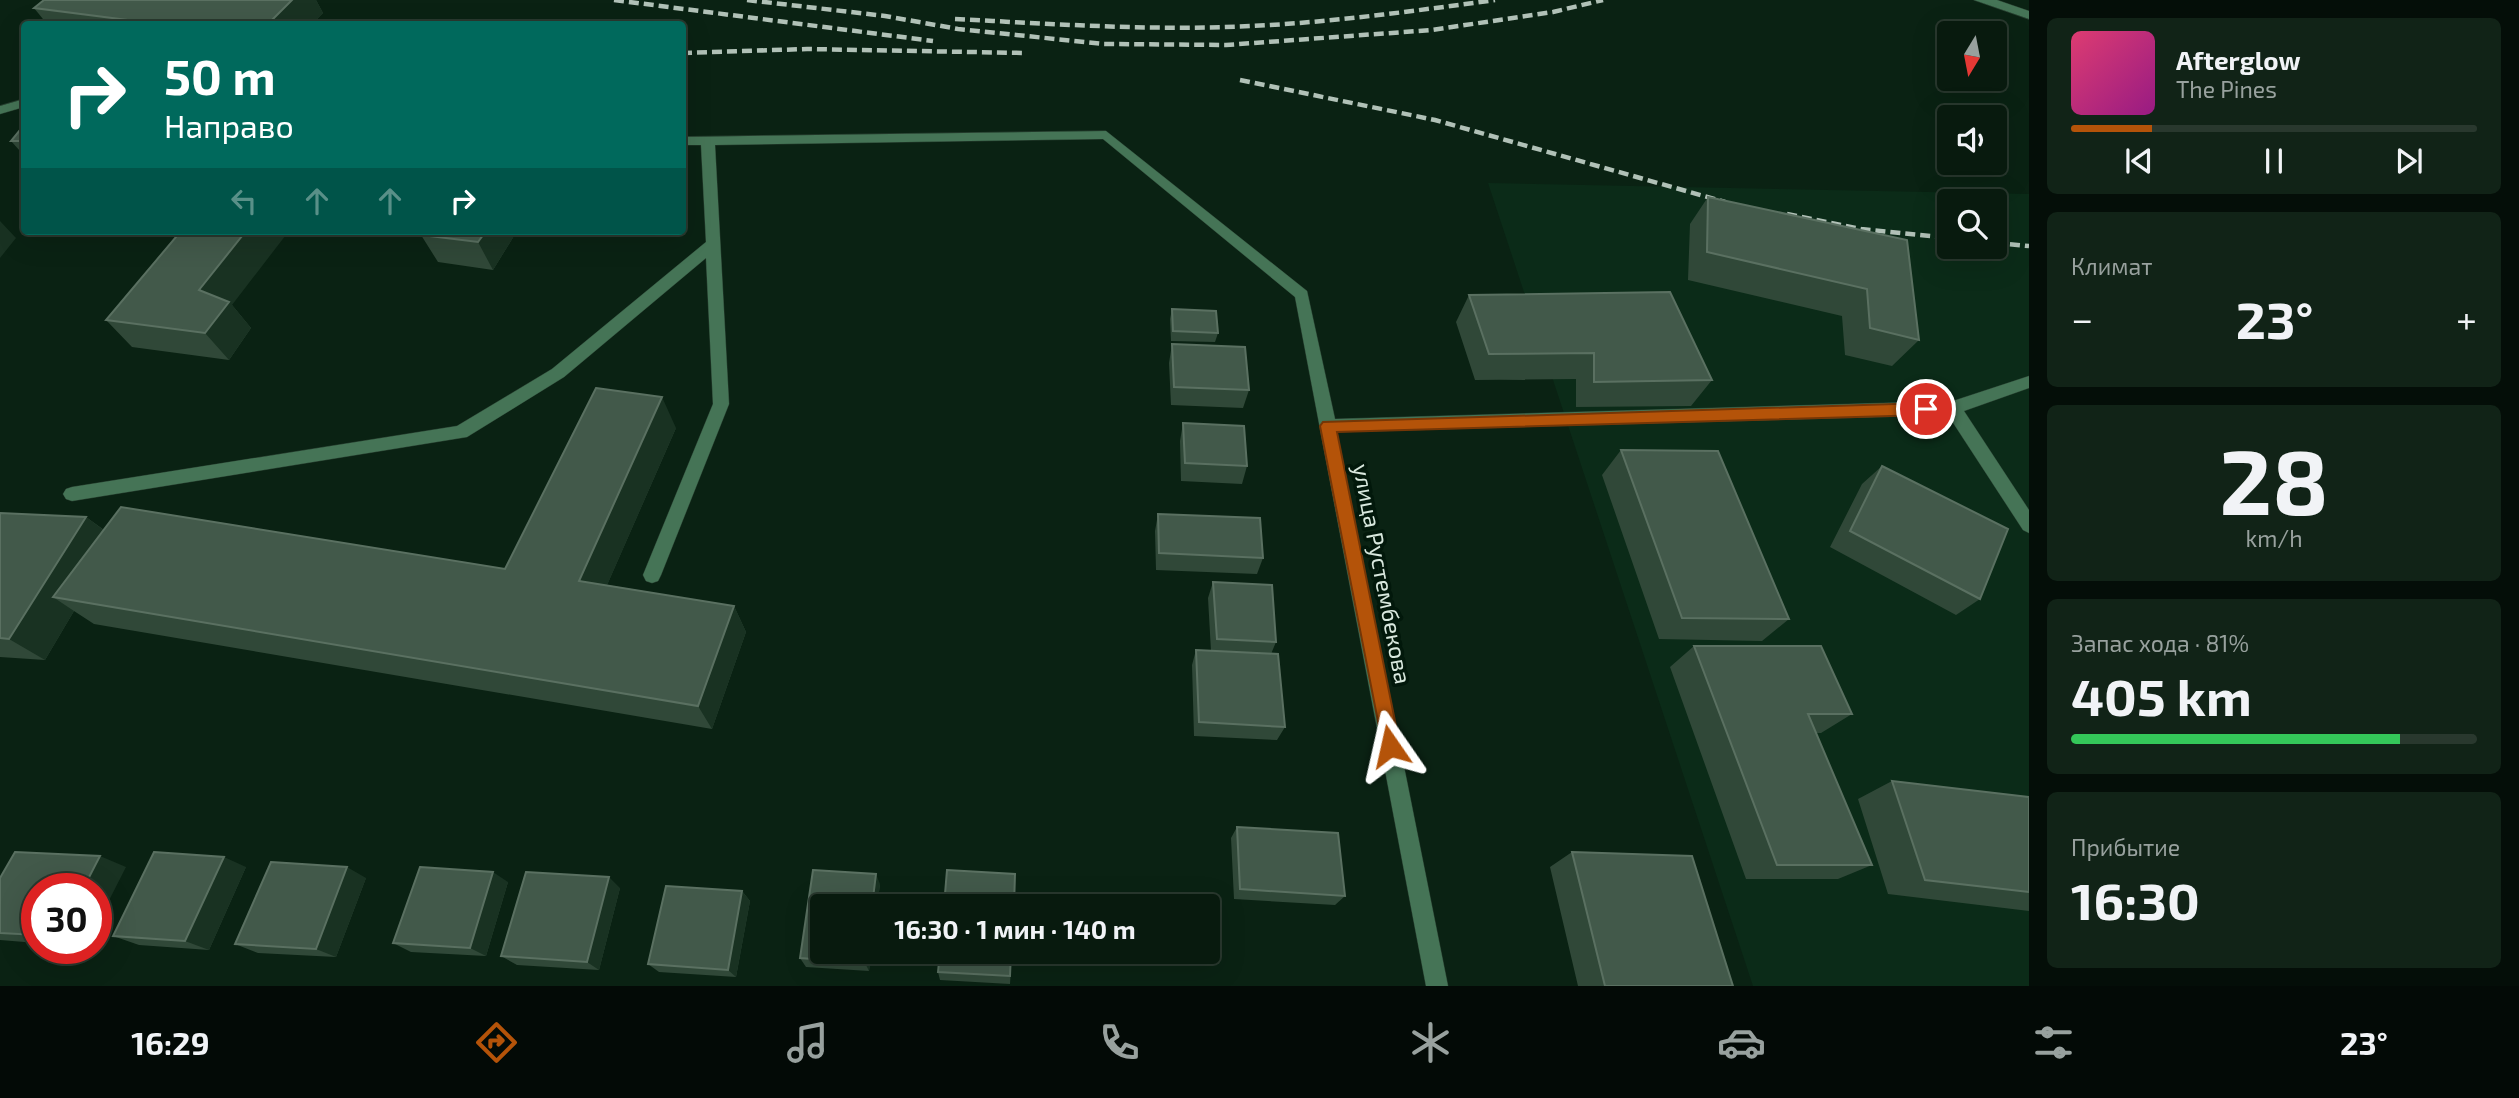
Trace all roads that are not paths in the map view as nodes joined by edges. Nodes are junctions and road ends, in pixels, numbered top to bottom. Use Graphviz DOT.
graph roads {
  1 [pos="1980,0"];
  2 [pos="2029,15"];
  3 [pos="21,104"];
  4 [pos="0,110"];
  5 [pos="686,141"];
  6 [pos="708,141"];
  7 [pos="713,244"];
  8 [pos="2029,382"];
  9 [pos="1953,408"];
  10 [pos="1328,426"];
  11 [pos="72,494"];
  12 [pos="2029,525"];
  13 [pos="652,575"];
  14 [pos="1437,986"];
  1 -- 2 [label="street"];
  3 -- 4 [label="street"];
  5 -- 6 [label="street"];
  6 -- 7 [label="street"];
  6 -- 10 [label="street, улица Рустембекова"];
  7 -- 11 [label="street"];
  7 -- 13 [label="street"];
  8 -- 9 [label="street"];
  9 -- 10 [label="street"];
  9 -- 12 [label="street"];
  10 -- 14 [label="street, улица Рустембекова"];
}
